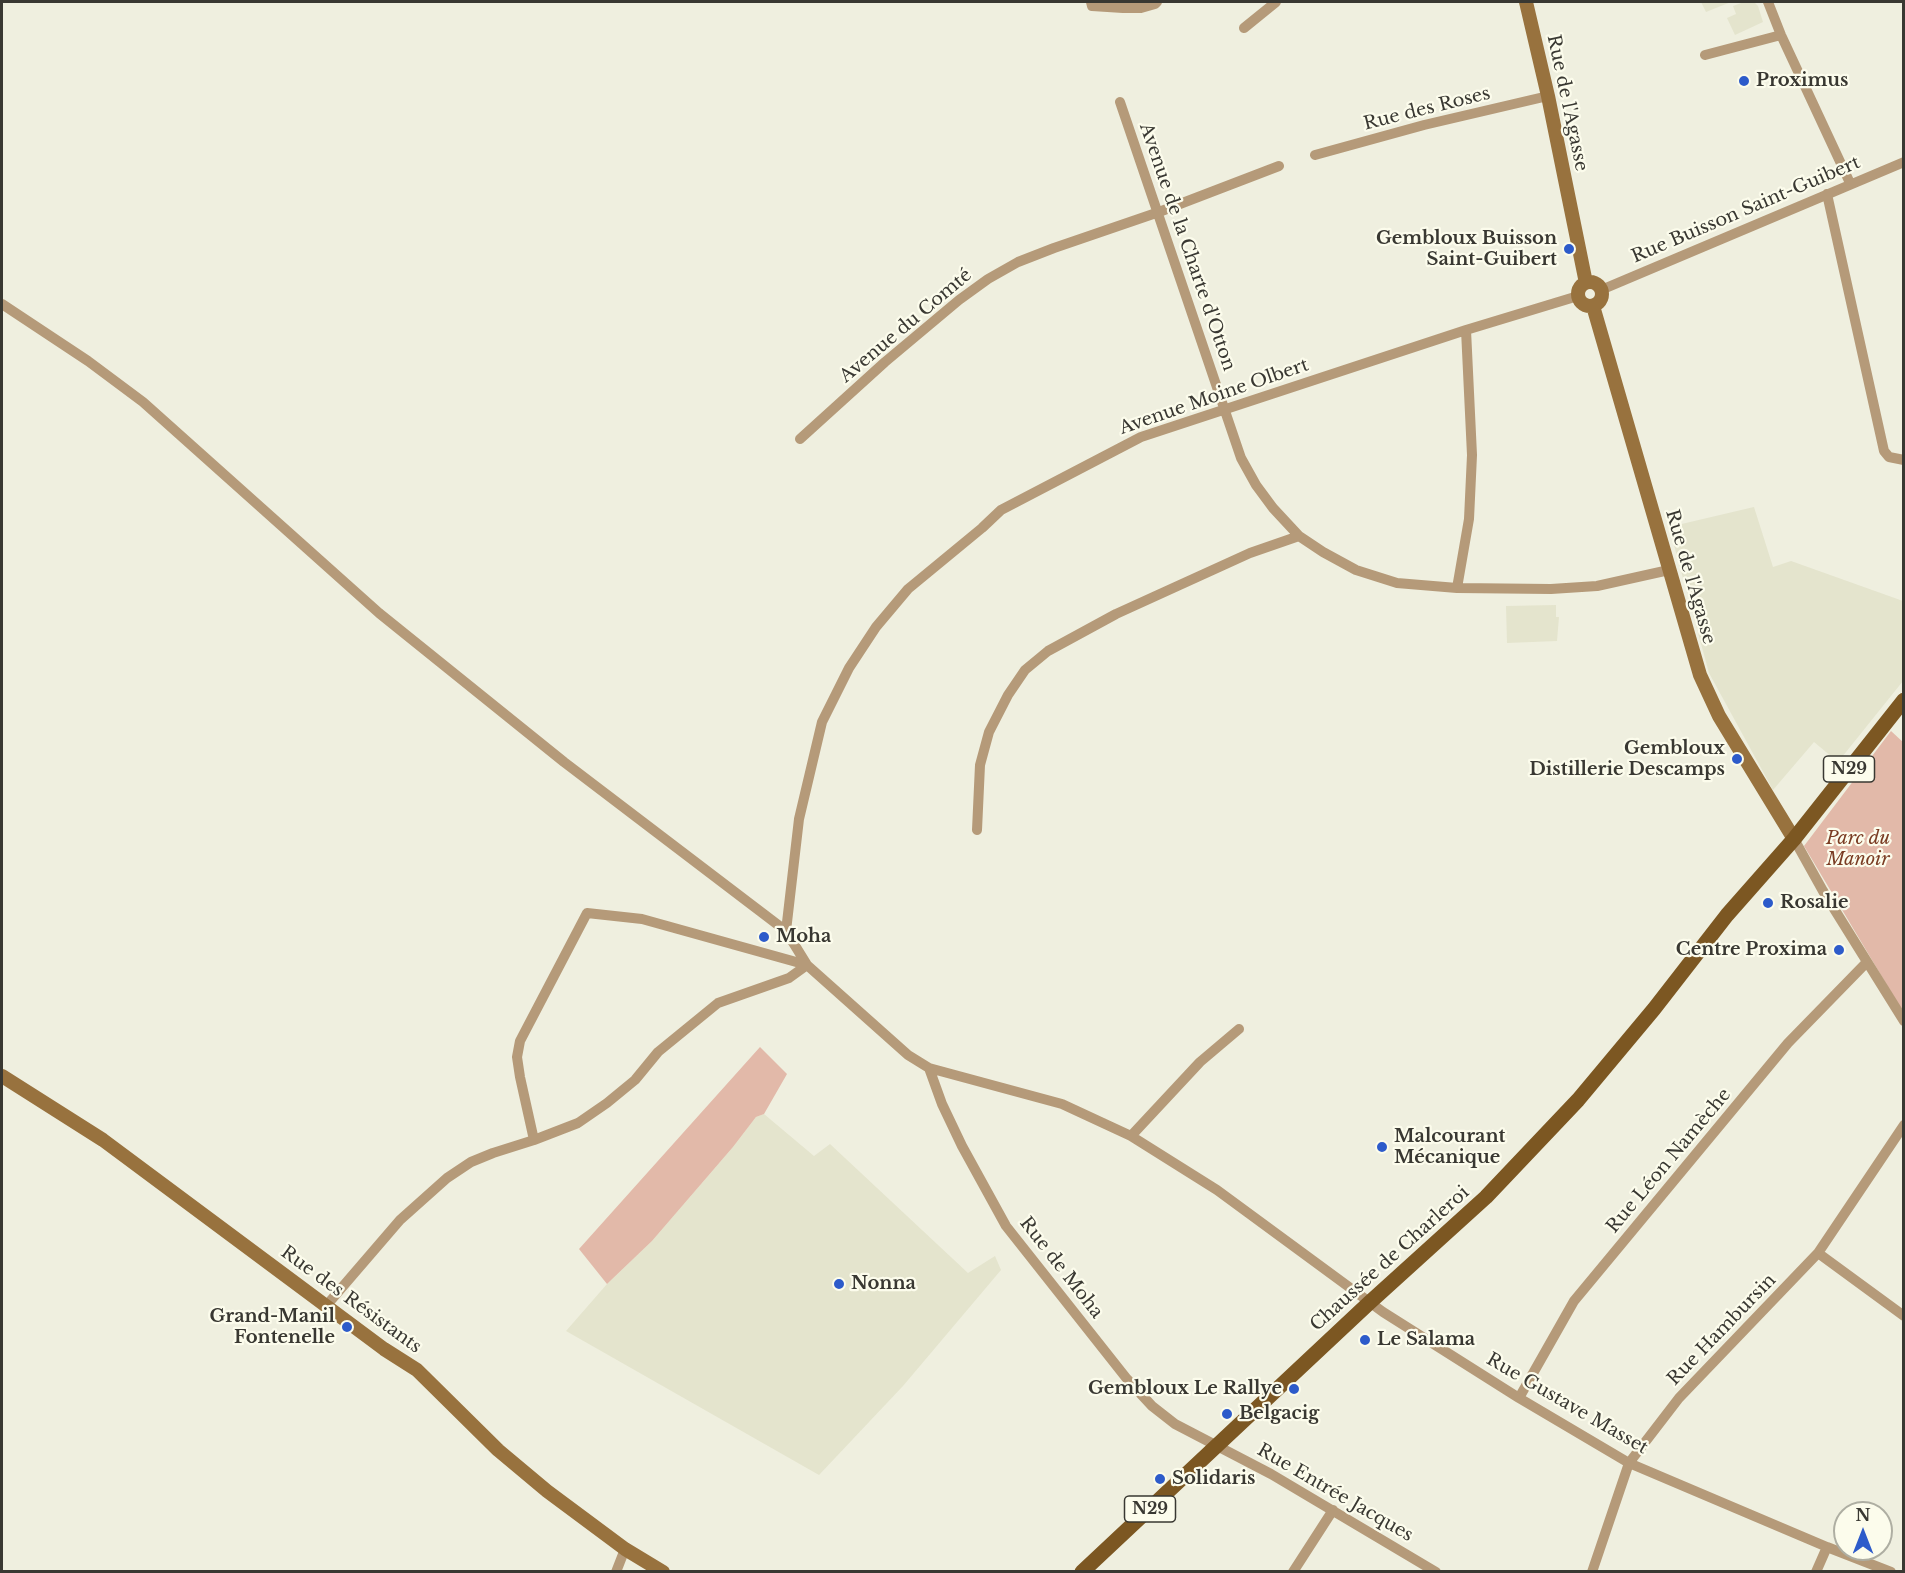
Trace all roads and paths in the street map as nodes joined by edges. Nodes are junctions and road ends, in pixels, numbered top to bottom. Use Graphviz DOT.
graph roads {
  1 [pos="1091,2"];
  2 [pos="1157,2"];
  3 [pos="1276,2"];
  4 [pos="1526,2"];
  5 [pos="1768,2"];
  6 [pos="1244,28"];
  7 [pos="1781,36"];
  8 [pos="1705,55"];
  9 [pos="1548,96"];
  10 [pos="1120,102"];
  11 [pos="1315,155"];
  12 [pos="1904,162"];
  13 [pos="1279,166"];
  14 [pos="1850,183"];
  15 [pos="1827,194"];
  16 [pos="1159,212"];
  17 [pos="1586,283"];
  18 [pos="1601,290"];
  19 [pos="1578,296"];
  20 [pos="2,304"];
  21 [pos="1593,306"];
  22 [pos="1466,330"];
  23 [pos="1225,408"];
  24 [pos="800,439"];
  25 [pos="1904,460"];
  26 [pos="1299,536"];
  27 [pos="1669,570"];
  28 [pos="1457,588"];
  29 [pos="1904,700"];
  30 [pos="977,830"];
  31 [pos="1794,839"];
  32 [pos="786,931"];
  33 [pos="1867,962"];
  34 [pos="807,965"];
  35 [pos="1904,1021"];
  36 [pos="1239,1029"];
  37 [pos="929,1068"];
  38 [pos="2,1076"];
  39 [pos="1904,1125"];
  40 [pos="1131,1136"];
  41 [pos="534,1140"];
  42 [pos="1818,1253"];
  43 [pos="1369,1303"];
  44 [pos="326,1306"];
  45 [pos="1904,1316"];
  46 [pos="1519,1398"];
  47 [pos="1217,1446"];
  48 [pos="1629,1462"];
  49 [pos="1332,1510"];
  50 [pos="1827,1547"];
  51 [pos="625,1550"];
  52 [pos="1433,1571"];
  53 [pos="616,1572"];
  54 [pos="663,1572"];
  55 [pos="1082,1572"];
  56 [pos="1293,1572"];
  57 [pos="1592,1572"];
  58 [pos="1816,1572"];
  59 [pos="1890,1572"];
  1 -- 2 [label="street"];
  3 -- 6 [label="street"];
  4 -- 9 [label="street, Rue de l'Agasse"];
  5 -- 7 [label="street"];
  7 -- 8 [label="street"];
  7 -- 14 [label="street"];
  9 -- 11 [label="street, Rue des Roses"];
  9 -- 17 [label="street, Rue de l'Agasse"];
  10 -- 16 [label="street, Avenue de la Charte d'Otton"];
  12 -- 14 [label="street, Rue Buisson Saint-Guibert"];
  13 -- 16 [label="street, Avenue du Comté"];
  14 -- 15 [label="street, Rue Buisson Saint-Guibert"];
  15 -- 18 [label="street, Rue Buisson Saint-Guibert"];
  15 -- 25 [label="street"];
  16 -- 23 [label="street, Avenue de la Charte d'Otton"];
  16 -- 24 [label="street, Avenue du Comté"];
  17 -- 18 [label="street"];
  17 -- 19 [label="street"];
  18 -- 21 [label="street"];
  19 -- 21 [label="street"];
  19 -- 22 [label="street, Avenue Moine Olbert"];
  20 -- 32 [label="street"];
  21 -- 27 [label="street, Rue de l'Agasse"];
  22 -- 23 [label="street, Avenue Moine Olbert"];
  22 -- 28 [label="street"];
  23 -- 26 [label="street, Avenue de la Charte d'Otton"];
  23 -- 32 [label="street, Avenue Moine Olbert"];
  26 -- 28 [label="street, Avenue de la Charte d'Otton"];
  26 -- 30 [label="street"];
  27 -- 28 [label="street, Avenue de la Charte d'Otton"];
  27 -- 31 [label="street, Rue de l'Agasse"];
  29 -- 31 [label="main road, Chaussée de Charleroi / N29"];
  31 -- 33 [label="street"];
  31 -- 43 [label="main road, Chaussée de Charleroi / N29"];
  32 -- 34 [label="street"];
  33 -- 35 [label="street"];
  33 -- 46 [label="street, Rue Léon Namèche"];
  34 -- 37 [label="street, Rue Gustave Masset"];
  34 -- 41 [label="street"];
  34 -- 41 [label="street"];
  36 -- 40 [label="street"];
  37 -- 40 [label="street, Rue Gustave Masset"];
  37 -- 47 [label="street, Rue de Moha"];
  38 -- 44 [label="street, Rue des Résistants"];
  39 -- 42 [label="street, Rue Hambursin"];
  40 -- 43 [label="street, Rue Gustave Masset"];
  41 -- 44 [label="street"];
  42 -- 45 [label="street"];
  42 -- 48 [label="street, Rue Hambursin"];
  43 -- 46 [label="street, Rue Gustave Masset"];
  43 -- 47 [label="main road, Chaussée de Charleroi / N29"];
  44 -- 51 [label="street, Rue des Résistants"];
  46 -- 48 [label="street, Rue Gustave Masset"];
  47 -- 49 [label="street, Rue Entrée Jacques"];
  47 -- 55 [label="main road, Chaussée de Charleroi / N29"];
  48 -- 50 [label="street, Rue Gustave Masset"];
  48 -- 57 [label="street, Rue Hambursin"];
  49 -- 52 [label="street, Rue Entrée Jacques"];
  49 -- 56 [label="street"];
  50 -- 58 [label="street"];
  50 -- 59 [label="street, Rue Gustave Masset"];
  51 -- 53 [label="street"];
  51 -- 54 [label="street, Rue des Résistants"];
}
